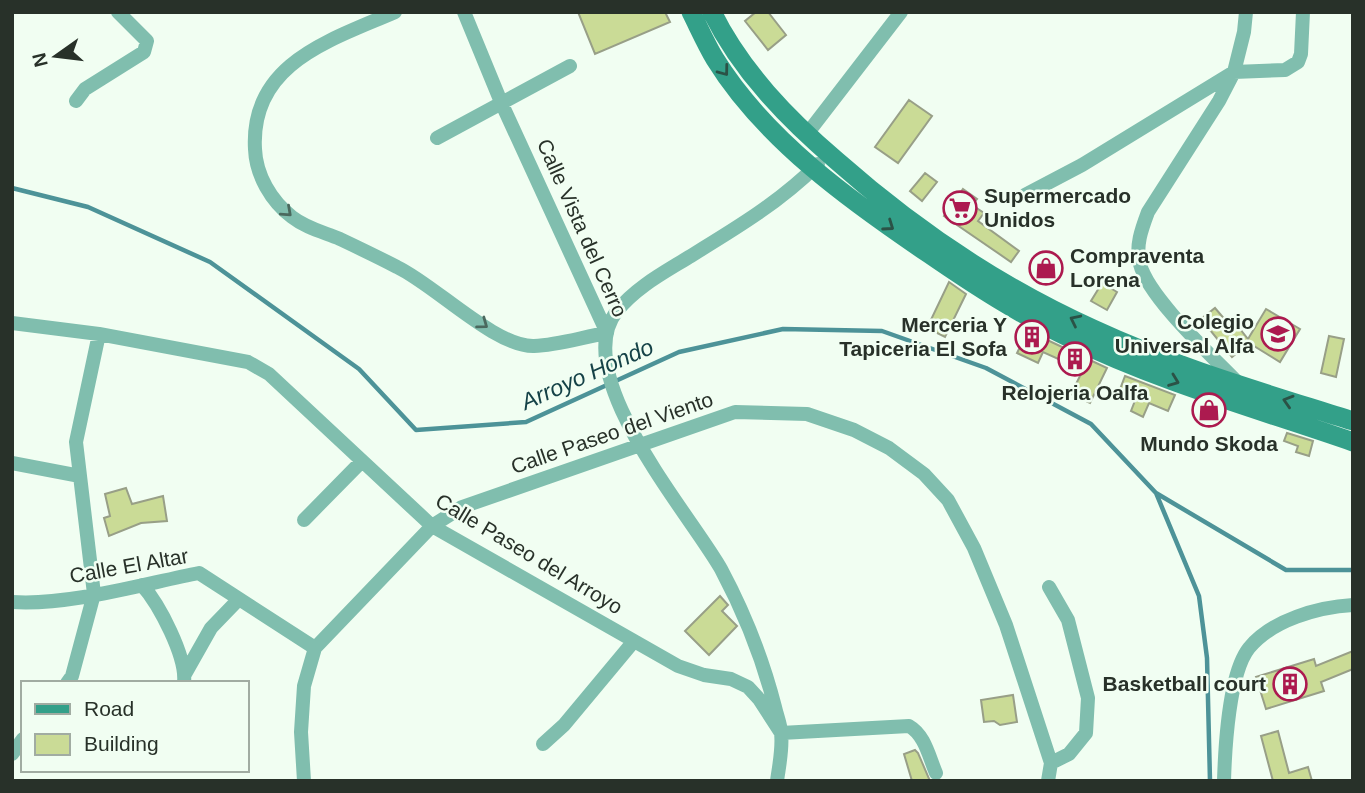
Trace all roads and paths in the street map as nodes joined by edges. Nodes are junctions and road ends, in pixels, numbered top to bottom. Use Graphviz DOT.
graph roads {
  1 [pos="118,12"];
  2 [pos="395,12"];
  3 [pos="464,12"];
  4 [pos="691,12"];
  5 [pos="712,12"];
  6 [pos="901,12"];
  7 [pos="1246,12"];
  8 [pos="1303,12"];
  9 [pos="570,66"];
  10 [pos="1234,72"];
  11 [pos="76,101"];
  12 [pos="501,102"];
  13 [pos="807,134"];
  14 [pos="437,138"];
  15 [pos="828,154"];
  16 [pos="814,168"];
  17 [pos="1025,195"];
  18 [pos="12,323"];
  19 [pos="607,333"];
  20 [pos="99,334"];
  21 [pos="1242,387"];
  22 [pos="1353,421"];
  23 [pos="1353,442"];
  24 [pos="640,446"];
  25 [pos="362,461"];
  26 [pos="12,463"];
  27 [pos="80,476"];
  28 [pos="304,520"];
  29 [pos="432,526"];
  30 [pos="142,585"];
  31 [pos="1049,587"];
  32 [pos="94,594"];
  33 [pos="239,599"];
  34 [pos="12,602"];
  35 [pos="1353,605"];
  36 [pos="634,641"];
  37 [pos="315,648"];
  38 [pos="185,678"];
  39 [pos="68,681"];
  40 [pos="781,733"];
  41 [pos="543,744"];
  42 [pos="1051,763"];
  43 [pos="936,773"];
  44 [pos="304,781"];
  45 [pos="777,781"];
  46 [pos="1048,781"];
  47 [pos="1224,781"];
  1 -- 11 [label="street"];
  2 -- 19 [label="street, Calle Vista del Cerro, one-way"];
  3 -- 12 [label="street, Calle Vista del Cerro"];
  4 -- 16 [label="main road, one-way"];
  5 -- 13 [label="main road"];
  6 -- 13 [label="street"];
  7 -- 10 [label="street"];
  8 -- 10 [label="street"];
  9 -- 12 [label="street"];
  10 -- 17 [label="street"];
  10 -- 21 [label="street"];
  12 -- 14 [label="street"];
  12 -- 19 [label="street, Calle Vista del Cerro"];
  13 -- 15 [label="main road"];
  15 -- 16 [label="street"];
  21 -- 15 [label="main road, one-way"];
  16 -- 19 [label="street"];
  16 -- 23 [label="main road, one-way"];
  18 -- 20 [label="street, Calle Paseo del Arroyo"];
  19 -- 24 [label="street"];
  20 -- 25 [label="street, Calle Paseo del Arroyo"];
  20 -- 27 [label="street"];
  22 -- 21 [label="main road, one-way"];
  24 -- 29 [label="street, Calle Paseo del Viento"];
  24 -- 40 [label="street"];
  24 -- 42 [label="street, Calle Paseo del Viento"];
  25 -- 28 [label="street"];
  25 -- 29 [label="street, Calle Paseo del Arroyo"];
  26 -- 27 [label="street"];
  27 -- 32 [label="street"];
  29 -- 36 [label="street, Calle Paseo del Arroyo"];
  29 -- 37 [label="street, Calle Paseo del Viento"];
  30 -- 32 [label="street, Calle El Altar"];
  30 -- 33 [label="street, Calle El Altar"];
  30 -- 38 [label="street"];
  31 -- 42 [label="street"];
  32 -- 34 [label="street, Calle El Altar"];
  32 -- 39 [label="street"];
  33 -- 37 [label="street, Calle El Altar"];
  33 -- 38 [label="street"];
  35 -- 47 [label="street"];
  36 -- 40 [label="street, Calle Paseo del Arroyo"];
  36 -- 41 [label="street"];
  37 -- 44 [label="street"];
  40 -- 43 [label="street"];
  40 -- 45 [label="street"];
  42 -- 46 [label="street, Calle Paseo del Viento"];
}
